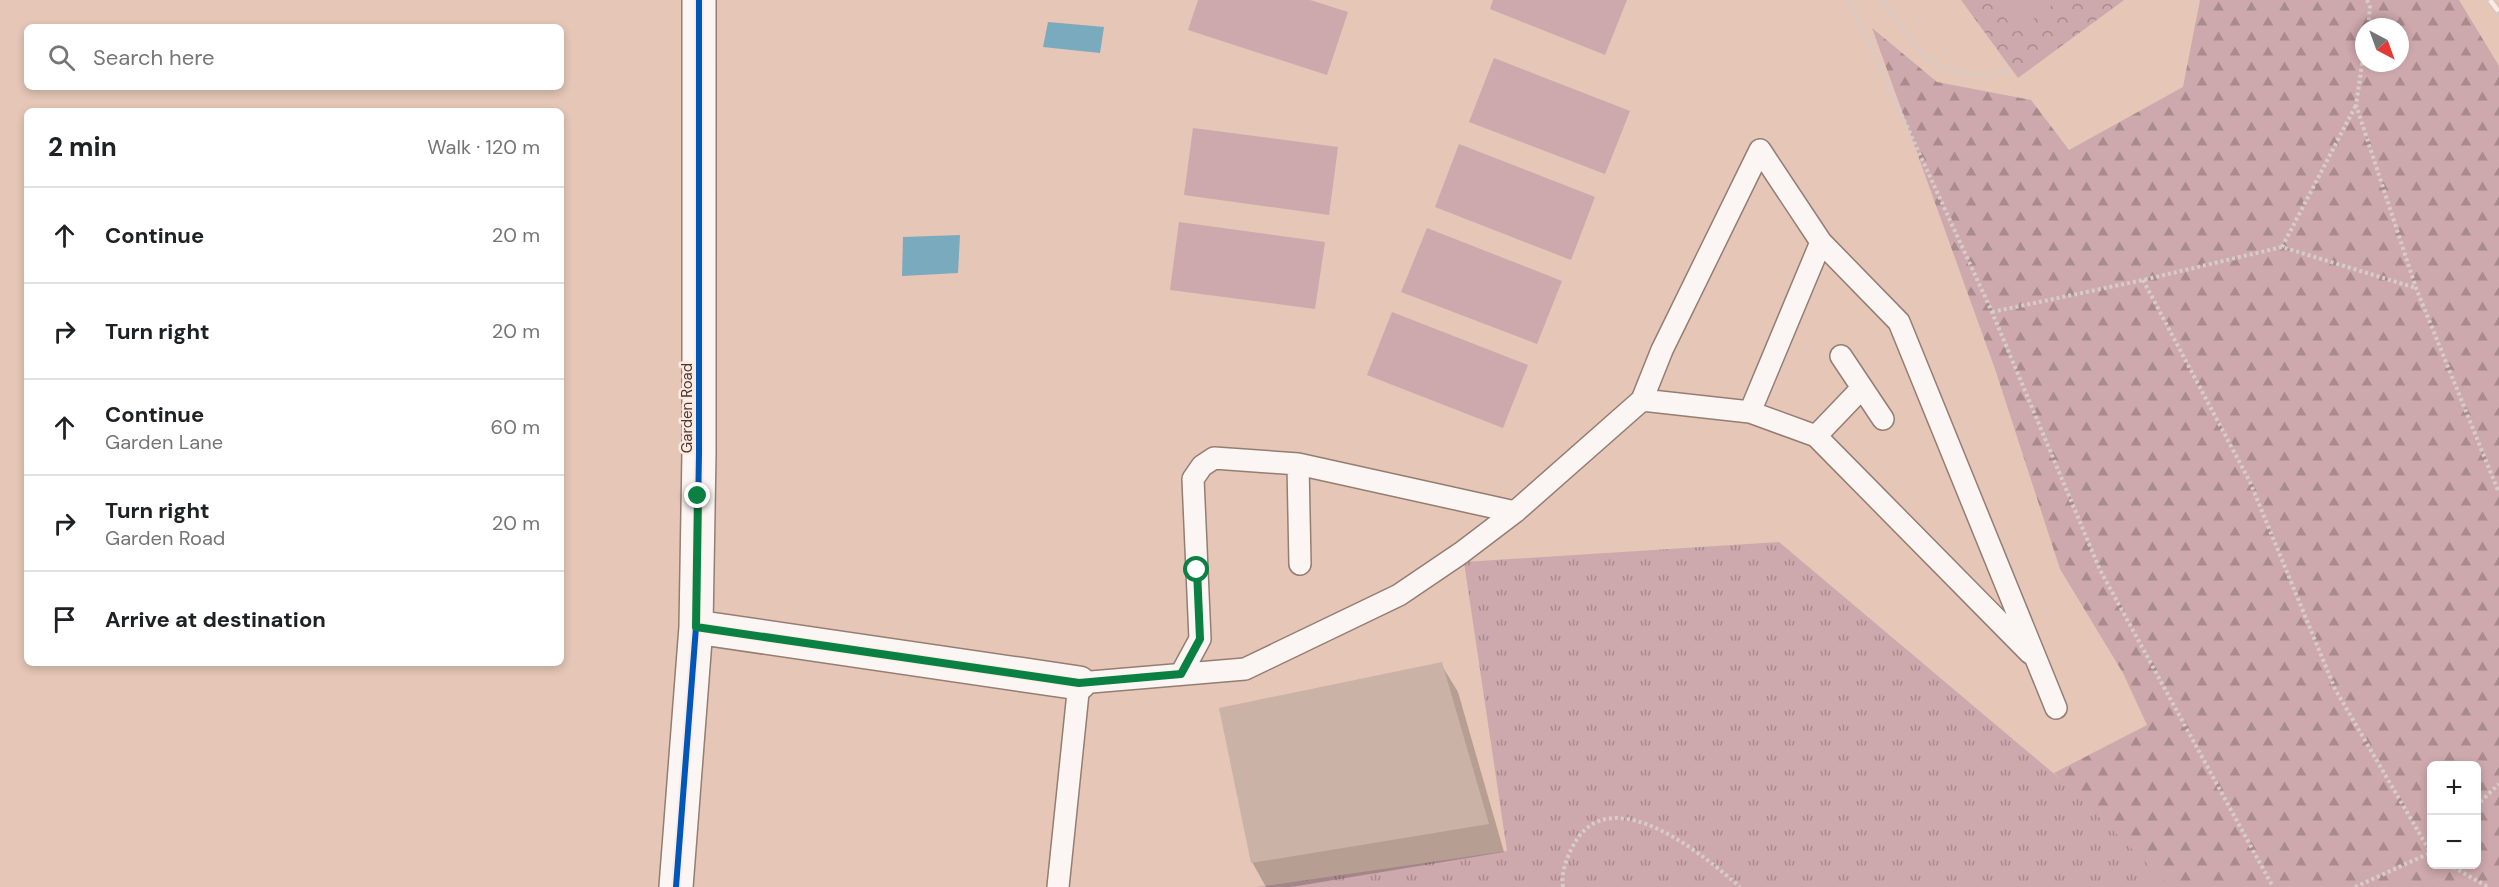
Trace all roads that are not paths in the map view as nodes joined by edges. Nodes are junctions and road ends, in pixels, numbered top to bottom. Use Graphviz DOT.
graph roads {
  1 [pos="699,0"];
  2 [pos="1821,242"];
  3 [pos="1841,356"];
  4 [pos="1862,388"];
  5 [pos="1642,400"];
  6 [pos="1750,412"];
  7 [pos="1883,419"];
  8 [pos="1816,436"];
  9 [pos="1298,464"];
  10 [pos="1515,512"];
  11 [pos="1300,564"];
  12 [pos="696,627"];
  13 [pos="2037,660"];
  14 [pos="1181,674"];
  15 [pos="1079,683"];
  16 [pos="2056,708"];
  17 [pos="676,887"];
  18 [pos="1058,887"];
  1 -- 12 [label="street, Garden Road"];
  2 -- 5 [label="lane"];
  2 -- 6 [label="lane"];
  2 -- 13 [label="lane"];
  3 -- 4 [label="lane"];
  4 -- 7 [label="lane"];
  4 -- 8 [label="lane"];
  5 -- 6 [label="lane"];
  5 -- 10 [label="lane"];
  6 -- 8 [label="lane"];
  8 -- 13 [label="lane"];
  9 -- 10 [label="lane"];
  9 -- 11 [label="lane"];
  9 -- 14 [label="lane"];
  10 -- 14 [label="lane"];
  12 -- 15 [label="street"];
  12 -- 17 [label="street, Garden Road"];
  13 -- 16 [label="lane"];
  14 -- 15 [label="lane"];
  15 -- 18 [label="lane"];
}
